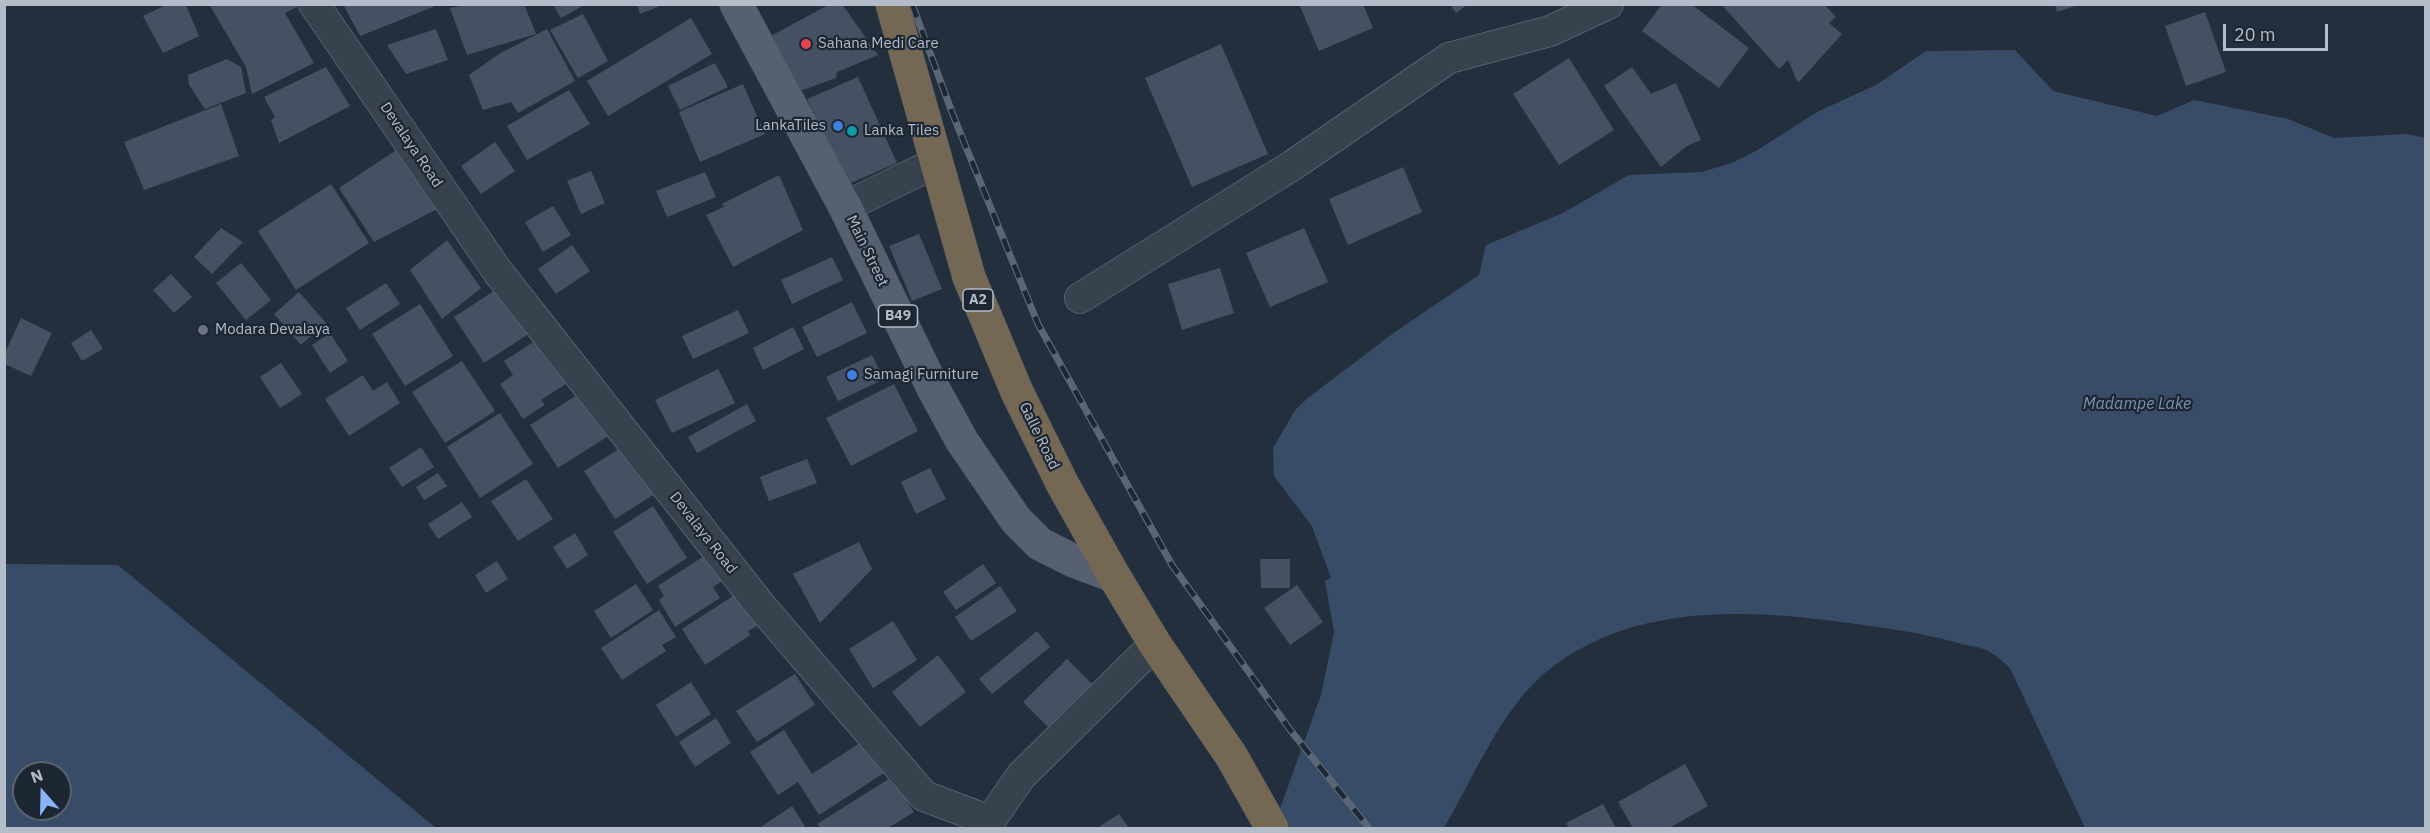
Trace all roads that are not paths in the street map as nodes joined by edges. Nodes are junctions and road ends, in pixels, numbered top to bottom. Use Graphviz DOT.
graph roads {
  1 [pos="314,4"];
  2 [pos="736,4"];
  3 [pos="892,4"];
  4 [pos="1608,4"];
  5 [pos="937,162"];
  6 [pos="845,207"];
  7 [pos="1080,298"];
  8 [pos="1114,576"];
  9 [pos="1155,645"];
  10 [pos="990,825"];
  11 [pos="1272,828"];
  1 -- 10 [label="street, Devalaya Road"];
  2 -- 6 [label="main road, Main Street / B49"];
  3 -- 5 [label="highway, Galle Road / A2"];
  4 -- 7 [label="street"];
  5 -- 6 [label="street"];
  5 -- 8 [label="highway, Galle Road / A2"];
  6 -- 8 [label="main road, Main Street / B49"];
  8 -- 9 [label="highway, Galle Road / A2"];
  9 -- 10 [label="street, Devalaya Road"];
  9 -- 11 [label="highway, Galle Road / A2"];
}
